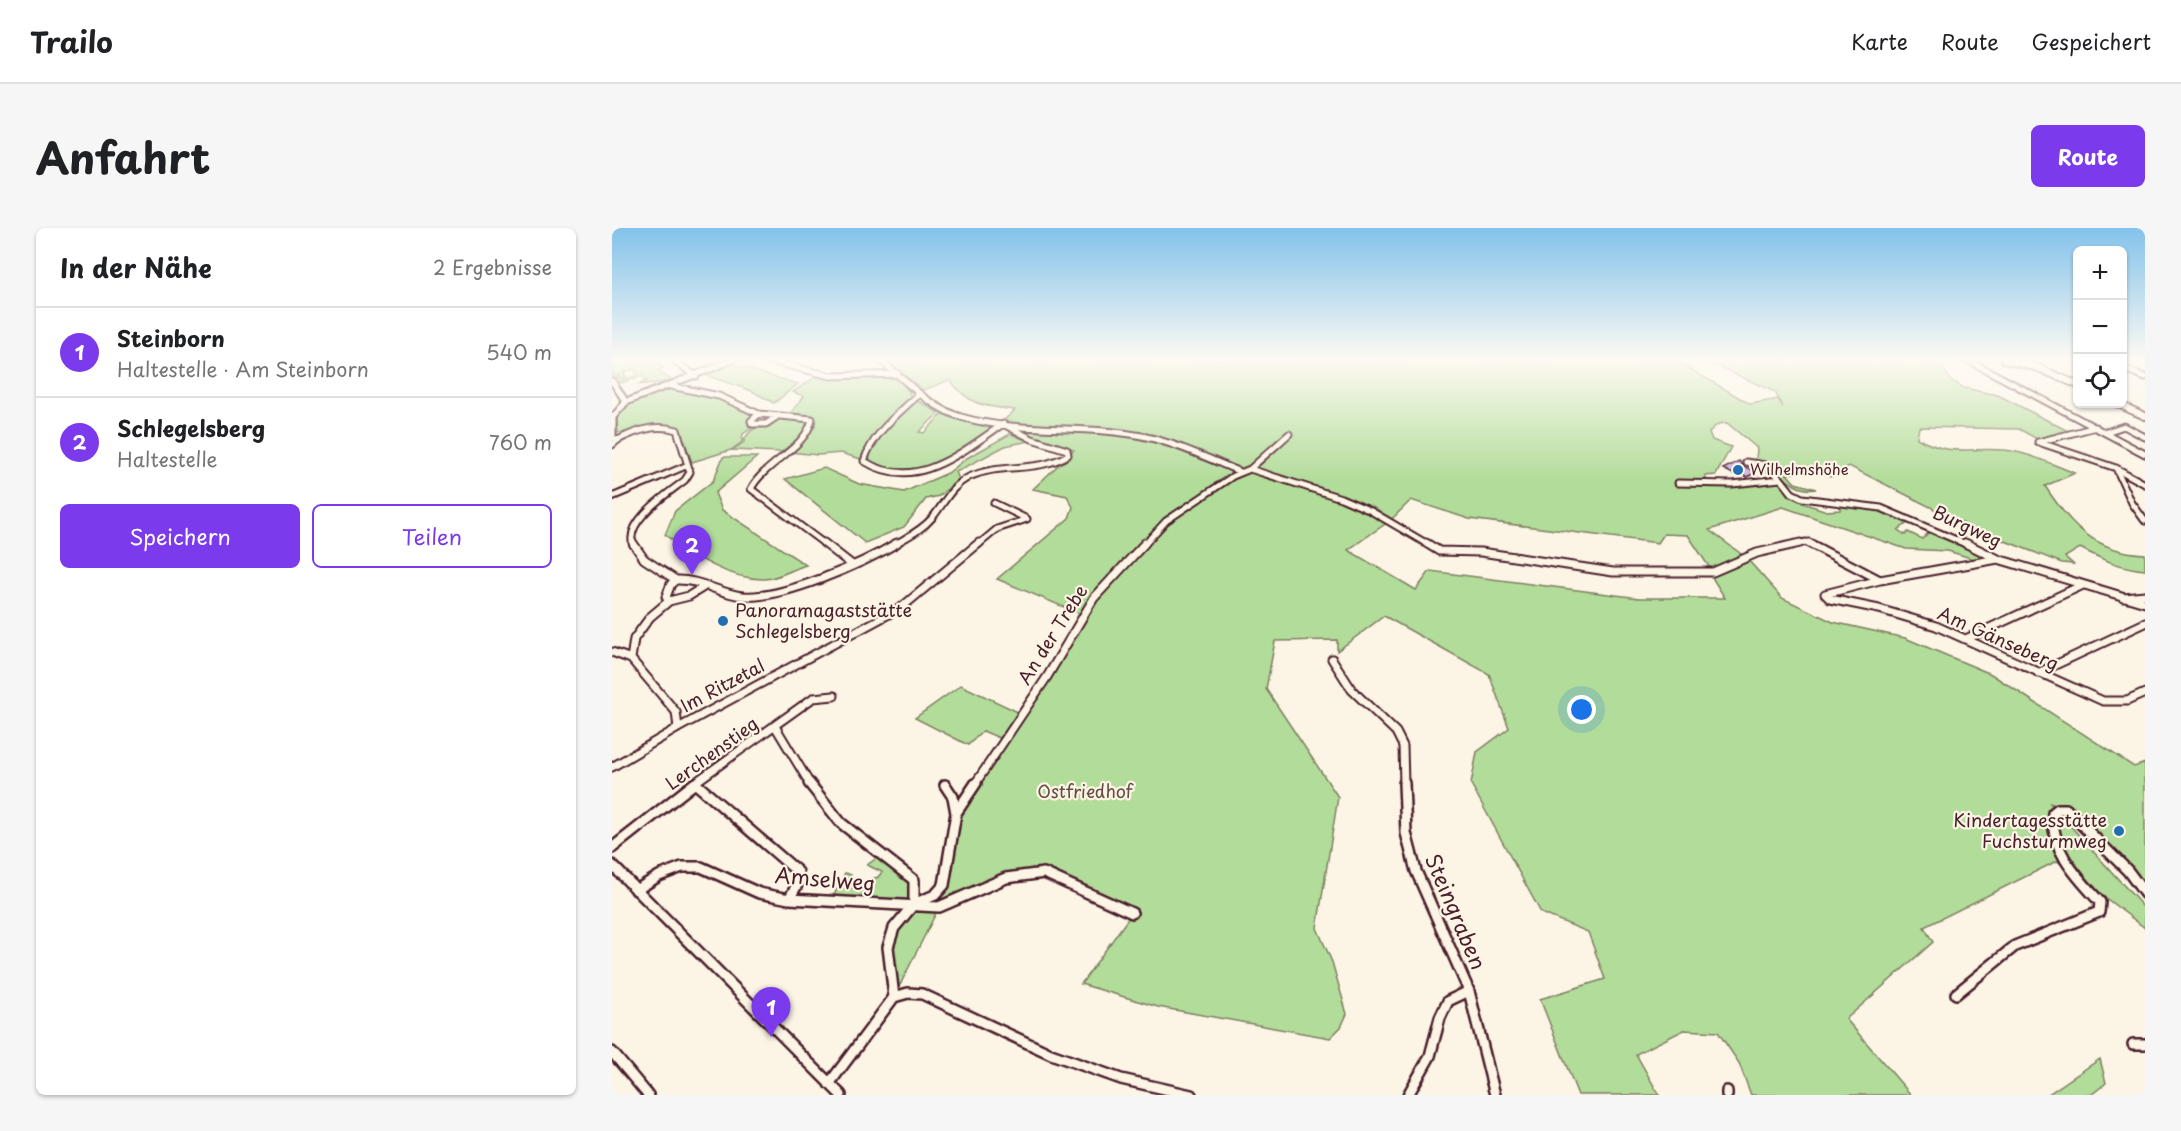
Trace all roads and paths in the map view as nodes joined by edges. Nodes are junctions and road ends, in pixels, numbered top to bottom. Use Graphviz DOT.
graph roads {
  1 [pos="630,400"];
  2 [pos="729,400"];
  3 [pos="913,400"];
  4 [pos="928,400"];
  5 [pos="2045,400"];
  6 [pos="626,402"];
  7 [pos="2127,408"];
  8 [pos="759,414"];
  9 [pos="778,416"];
  10 [pos="2145,416"];
  11 [pos="1003,424"];
  12 [pos="2096,427"];
  13 [pos="2106,432"];
  14 [pos="1289,434"];
  15 [pos="2145,437"];
  16 [pos="618,440"];
  17 [pos="612,445"];
  18 [pos="2145,454"];
  19 [pos="1746,462"];
  20 [pos="688,465"];
  21 [pos="2116,468"];
  22 [pos="1250,469"];
  23 [pos="1241,472"];
  24 [pos="1780,479"];
  25 [pos="1678,483"];
  26 [pos="2145,484"];
  27 [pos="612,497"];
  28 [pos="994,503"];
  29 [pos="2145,521"];
  30 [pos="1998,559"];
  31 [pos="851,564"];
  32 [pos="676,580"];
  33 [pos="1880,580"];
  34 [pos="2083,585"];
  35 [pos="705,586"];
  36 [pos="2145,596"];
  37 [pos="2123,597"];
  38 [pos="669,600"];
  39 [pos="2145,603"];
  40 [pos="2145,623"];
  41 [pos="1968,639"];
  42 [pos="612,652"];
  43 [pos="631,659"];
  44 [pos="1332,659"];
  45 [pos="2038,673"];
  46 [pos="2145,693"];
  47 [pos="834,696"];
  48 [pos="775,726"];
  49 [pos="678,728"];
  50 [pos="612,767"];
  51 [pos="695,783"];
  52 [pos="945,785"];
  53 [pos="956,813"];
  54 [pos="612,848"];
  55 [pos="612,865"];
  56 [pos="636,890"];
  57 [pos="2145,894"];
  58 [pos="789,899"];
  59 [pos="914,904"];
  60 [pos="1132,914"];
  61 [pos="1469,991"];
  62 [pos="1956,994"];
  63 [pos="894,997"];
  64 [pos="2133,1044"];
  65 [pos="2145,1044"];
  66 [pos="612,1052"];
  67 [pos="829,1084"];
  68 [pos="648,1095"];
  69 [pos="841,1095"];
  70 [pos="1191,1095"];
  71 [pos="1408,1095"];
  72 [pos="1495,1095"];
  1 -- 6 [label="street"];
  2 -- 8 [label="street"];
  3 -- 11 [label="street"];
  4 -- 11 [label="street"];
  5 -- 12 [label="street"];
  6 -- 16 [label="street"];
  7 -- 10 [label="street"];
  8 -- 9 [label="street"];
  8 -- 9 [label="street"];
  9 -- 31 [label="street"];
  11 -- 23 [label="street"];
  11 -- 31 [label="street"];
  12 -- 13 [label="street"];
  12 -- 21 [label="street"];
  13 -- 15 [label="street"];
  13 -- 18 [label="street"];
  14 -- 22 [label="street, An der Trebe"];
  16 -- 17 [label="street"];
  16 -- 20 [label="street"];
  19 -- 24 [label="street, Burgweg"];
  20 -- 27 [label="street"];
  20 -- 32 [label="street"];
  21 -- 26 [label="street"];
  21 -- 29 [label="street"];
  22 -- 23 [label="street, An der Trebe"];
  22 -- 33 [label="street"];
  23 -- 53 [label="street, An der Trebe"];
  24 -- 25 [label="street"];
  24 -- 30 [label="street, Burgweg"];
  28 -- 49 [label="street, Im Ritzetal"];
  30 -- 33 [label="street"];
  30 -- 34 [label="street, Burgweg"];
  31 -- 35 [label="street"];
  32 -- 35 [label="street"];
  32 -- 38 [label="street"];
  33 -- 41 [label="street, Am Gänseberg"];
  34 -- 37 [label="street, Burgweg"];
  34 -- 41 [label="street"];
  35 -- 38 [label="street"];
  36 -- 37 [label="street, Burgweg"];
  37 -- 39 [label="street"];
  38 -- 43 [label="street"];
  40 -- 45 [label="street"];
  41 -- 45 [label="street, Am Gänseberg"];
  42 -- 43 [label="street"];
  43 -- 49 [label="street"];
  44 -- 61 [label="street, Steingraben"];
  45 -- 46 [label="street, Am Gänseberg"];
  47 -- 48 [label="street, Lerchenstieg"];
  48 -- 51 [label="street, Lerchenstieg"];
  48 -- 59 [label="street"];
  49 -- 50 [label="street, Im Ritzetal"];
  51 -- 54 [label="street, Lerchenstieg"];
  51 -- 58 [label="street"];
  52 -- 53 [label="street"];
  53 -- 59 [label="street, An der Trebe"];
  55 -- 56 [label="street"];
  56 -- 58 [label="street, Amselweg"];
  56 -- 67 [label="street"];
  57 -- 62 [label="street"];
  58 -- 59 [label="street, Amselweg"];
  59 -- 60 [label="street, Amselweg"];
  59 -- 63 [label="street, An der Trebe"];
  61 -- 71 [label="street"];
  61 -- 72 [label="street, Steingraben"];
  63 -- 67 [label="street"];
  63 -- 70 [label="street"];
  64 -- 65 [label="street"];
  66 -- 68 [label="street"];
  67 -- 69 [label="street"];
}
